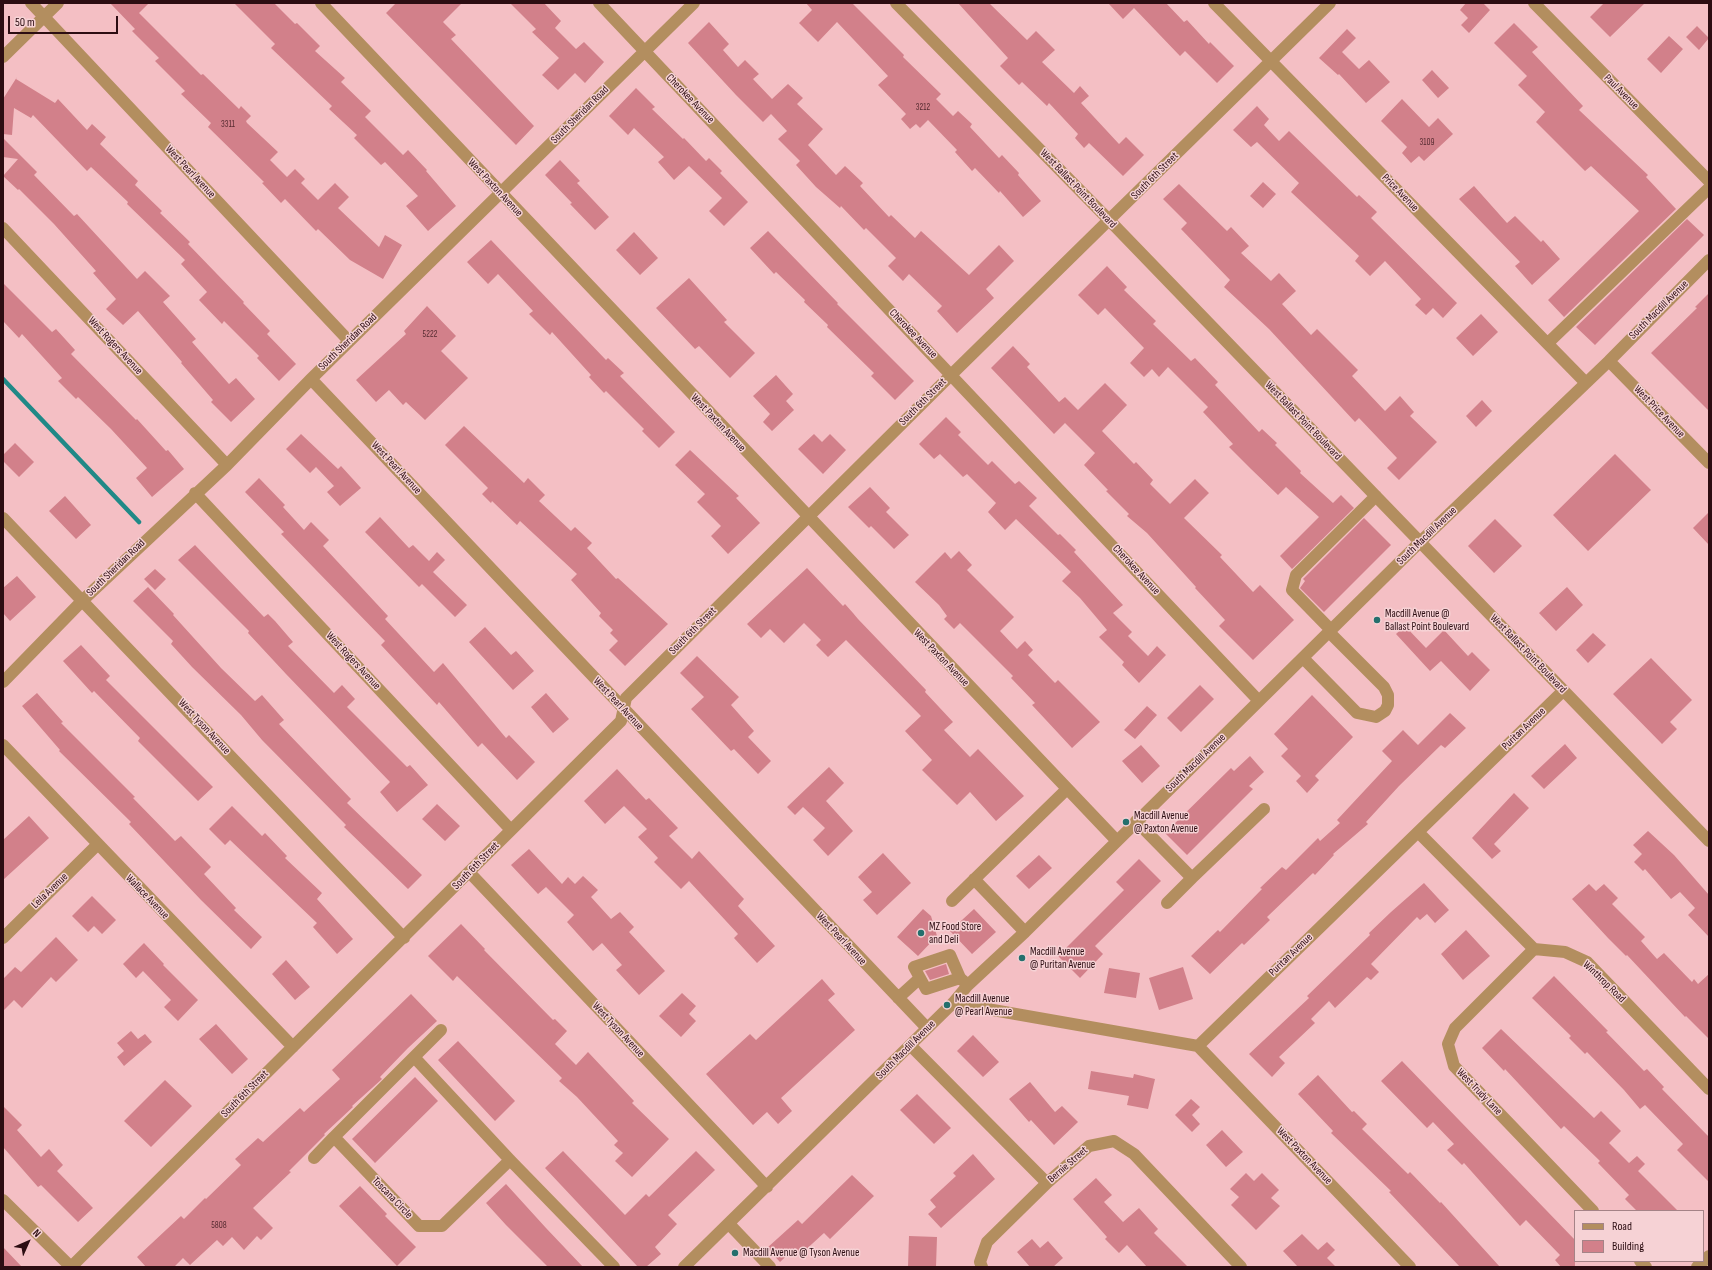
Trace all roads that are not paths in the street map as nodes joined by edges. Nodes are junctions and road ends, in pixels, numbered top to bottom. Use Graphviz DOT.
graph roads {
  1 [pos="31,3"];
  2 [pos="58,3"];
  3 [pos="321,3"];
  4 [pos="599,3"];
  5 [pos="694,3"];
  6 [pos="896,3"];
  7 [pos="1214,3"];
  8 [pos="1330,3"];
  9 [pos="1534,3"];
  10 [pos="44,17"];
  11 [pos="645,51"];
  12 [pos="3,57"];
  13 [pos="1271,61"];
  14 [pos="1709,181"];
  15 [pos="1709,188"];
  16 [pos="501,194"];
  17 [pos="1110,220"];
  18 [pos="3,228"];
  19 [pos="1709,260"];
  20 [pos="349,341"];
  21 [pos="1548,343"];
  22 [pos="1609,361"];
  23 [pos="952,374"];
  24 [pos="310,379"];
  25 [pos="1586,383"];
  26 [pos="1709,463"];
  27 [pos="227,465"];
  28 [pos="195,493"];
  29 [pos="1376,496"];
  30 [pos="808,517"];
  31 [pos="3,518"];
  32 [pos="1420,542"];
  33 [pos="83,600"];
  34 [pos="1330,631"];
  35 [pos="1303,658"];
  36 [pos="3,682"];
  37 [pos="1563,691"];
  38 [pos="1259,701"];
  39 [pos="623,709"];
  40 [pos="3,745"];
  41 [pos="1067,789"];
  42 [pos="1264,809"];
  43 [pos="1136,821"];
  44 [pos="511,830"];
  45 [pos="1418,832"];
  46 [pos="1116,841"];
  47 [pos="1709,841"];
  48 [pos="97,845"];
  49 [pos="470,872"];
  50 [pos="1192,878"];
  51 [pos="974,879"];
  52 [pos="952,901"];
  53 [pos="1167,904"];
  54 [pos="1025,932"];
  55 [pos="3,938"];
  56 [pos="404,938"];
  57 [pos="1534,949"];
  58 [pos="920,978"];
  59 [pos="964,982"];
  60 [pos="898,998"];
  61 [pos="953,1004"];
  62 [pos="927,1028"];
  63 [pos="441,1030"];
  64 [pos="910,1045"];
  65 [pos="1198,1046"];
  66 [pos="293,1047"];
  67 [pos="414,1057"];
  68 [pos="1709,1089"];
  69 [pos="334,1137"];
  70 [pos="314,1158"];
  71 [pos="510,1160"];
  72 [pos="1047,1183"];
  73 [pos="767,1187"];
  74 [pos="3,1200"];
  75 [pos="1591,1210"];
  76 [pos="729,1224"];
  77 [pos="71,1267"];
  78 [pos="614,1267"];
  79 [pos="684,1267"];
  80 [pos="770,1267"];
  81 [pos="982,1267"];
  82 [pos="1241,1267"];
  83 [pos="1410,1267"];
  1 -- 10 [label="street, West Pearl Avenue"];
  2 -- 10 [label="street"];
  3 -- 16 [label="street, West Paxton Avenue"];
  4 -- 11 [label="street, Cherokee Avenue"];
  5 -- 11 [label="street, South Sheridan Road"];
  6 -- 17 [label="street, West Ballast Point Boulevard"];
  7 -- 13 [label="street, Price Avenue"];
  8 -- 13 [label="street, South 6th Street"];
  9 -- 14 [label="street, Paul Avenue"];
  10 -- 12 [label="street"];
  10 -- 20 [label="street, West Pearl Avenue"];
  11 -- 16 [label="street, South Sheridan Road"];
  11 -- 23 [label="street, Cherokee Avenue"];
  13 -- 17 [label="street, South 6th Street"];
  13 -- 21 [label="street, Price Avenue"];
  15 -- 21 [label="street"];
  16 -- 20 [label="street, South Sheridan Road"];
  16 -- 30 [label="street, West Paxton Avenue"];
  17 -- 23 [label="street, South 6th Street"];
  17 -- 29 [label="street, West Ballast Point Boulevard"];
  18 -- 27 [label="street, West Rogers Avenue"];
  19 -- 22 [label="street, South Macdill Avenue"];
  20 -- 24 [label="street, South Sheridan Road"];
  21 -- 25 [label="street, Price Avenue"];
  22 -- 25 [label="street, South Macdill Avenue"];
  22 -- 26 [label="street, West Price Avenue"];
  23 -- 30 [label="street, South 6th Street"];
  23 -- 38 [label="street, Cherokee Avenue"];
  24 -- 27 [label="street, South Sheridan Road"];
  24 -- 39 [label="street, West Pearl Avenue"];
  25 -- 32 [label="street, South Macdill Avenue"];
  27 -- 28 [label="street, South Sheridan Road"];
  28 -- 33 [label="street, South Sheridan Road"];
  28 -- 44 [label="street, West Rogers Avenue"];
  29 -- 32 [label="street, West Ballast Point Boulevard"];
  29 -- 34 [label="street"];
  30 -- 39 [label="street, South 6th Street"];
  30 -- 41 [label="street, West Paxton Avenue"];
  31 -- 33 [label="street, West Tyson Avenue"];
  32 -- 34 [label="street, South Macdill Avenue"];
  32 -- 37 [label="street, West Ballast Point Boulevard"];
  33 -- 36 [label="street, South Sheridan Road"];
  33 -- 56 [label="street, West Tyson Avenue"];
  34 -- 35 [label="street, South Macdill Avenue"];
  34 -- 35 [label="street"];
  35 -- 38 [label="street, South Macdill Avenue"];
  37 -- 45 [label="street, Puritan Avenue"];
  37 -- 47 [label="street, West Ballast Point Boulevard"];
  38 -- 43 [label="street, South Macdill Avenue"];
  39 -- 44 [label="street, South 6th Street"];
  39 -- 60 [label="street, West Pearl Avenue"];
  40 -- 48 [label="street, Wallace Avenue"];
  41 -- 46 [label="street, West Paxton Avenue"];
  41 -- 51 [label="street"];
  42 -- 50 [label="street"];
  43 -- 46 [label="street, South Macdill Avenue"];
  43 -- 50 [label="street"];
  44 -- 49 [label="street, South 6th Street"];
  45 -- 57 [label="street"];
  45 -- 65 [label="street, Puritan Avenue"];
  46 -- 54 [label="street, South Macdill Avenue"];
  48 -- 55 [label="street, Leila Avenue"];
  48 -- 66 [label="street, Wallace Avenue"];
  49 -- 56 [label="street, South 6th Street"];
  49 -- 73 [label="street, West Tyson Avenue"];
  50 -- 53 [label="street"];
  51 -- 52 [label="street"];
  51 -- 54 [label="street"];
  54 -- 59 [label="street, South Macdill Avenue"];
  56 -- 66 [label="street, South 6th Street"];
  57 -- 68 [label="street, Winthrop Road"];
  57 -- 75 [label="street, West Trudy Lane"];
  58 -- 59 [label="street"];
  58 -- 59 [label="street"];
  58 -- 60 [label="street"];
  59 -- 61 [label="street, South Macdill Avenue"];
  60 -- 62 [label="street, West Pearl Avenue"];
  61 -- 62 [label="street, South Macdill Avenue"];
  61 -- 65 [label="street"];
  62 -- 64 [label="street, South Macdill Avenue"];
  63 -- 67 [label="street"];
  64 -- 72 [label="street"];
  64 -- 73 [label="street, South Macdill Avenue"];
  65 -- 83 [label="street, West Paxton Avenue"];
  66 -- 77 [label="street, South 6th Street"];
  67 -- 69 [label="street"];
  67 -- 71 [label="street"];
  69 -- 70 [label="street"];
  69 -- 71 [label="street, Toscana Circle"];
  71 -- 78 [label="street"];
  72 -- 81 [label="street, Bernie Street"];
  72 -- 82 [label="street, Bernie Street"];
  73 -- 76 [label="street, South Macdill Avenue"];
  74 -- 77 [label="street"];
  76 -- 79 [label="street, South Macdill Avenue"];
  76 -- 80 [label="street"];
}
